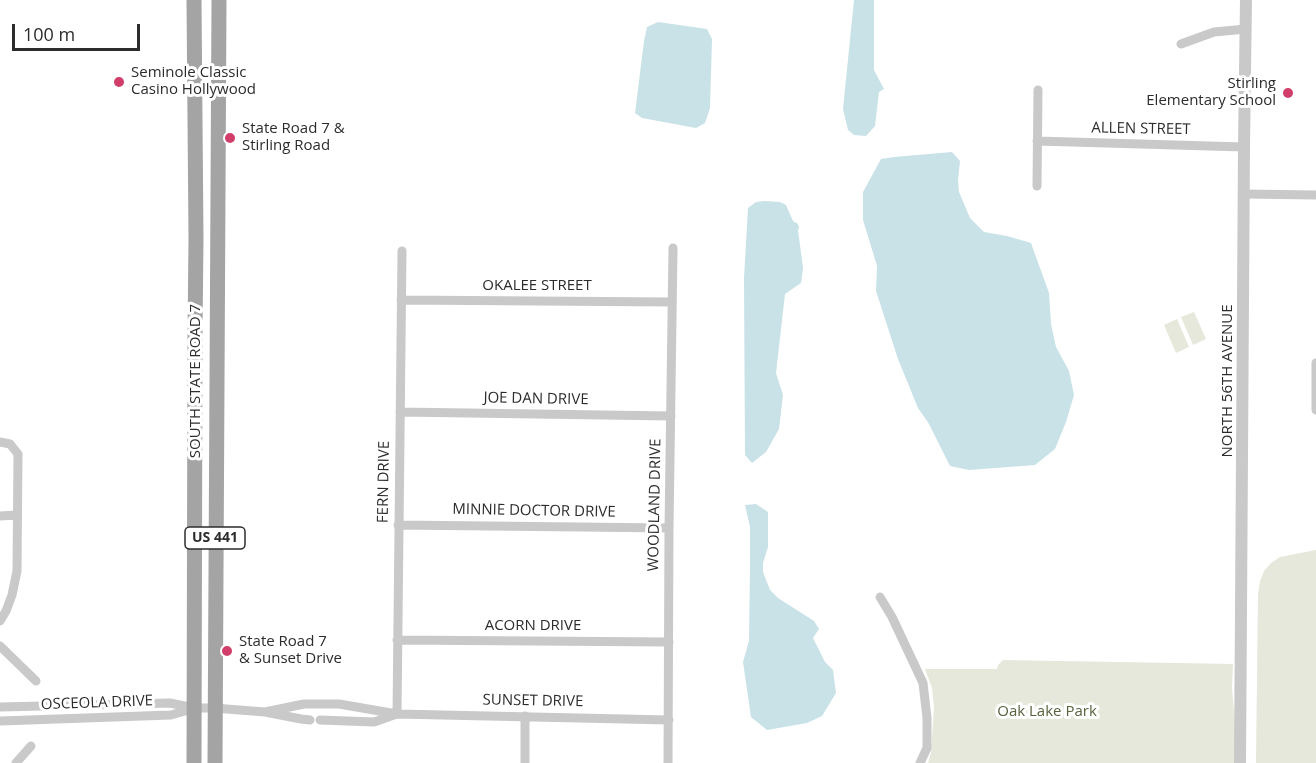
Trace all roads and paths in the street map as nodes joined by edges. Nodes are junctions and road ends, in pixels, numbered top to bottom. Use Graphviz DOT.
graph roads {
  1 [pos="194,0"];
  2 [pos="219,0"];
  3 [pos="1246,0"];
  4 [pos="194,29"];
  5 [pos="1246,29"];
  6 [pos="1180,44"];
  7 [pos="218,55"];
  8 [pos="1038,90"];
  9 [pos="1037,141"];
  10 [pos="1244,147"];
  11 [pos="1037,186"];
  12 [pos="1244,194"];
  13 [pos="1316,195"];
  14 [pos="196,238"];
  15 [pos="673,248"];
  16 [pos="402,250"];
  17 [pos="218,255"];
  18 [pos="401,300"];
  19 [pos="672,302"];
  20 [pos="1316,363"];
  21 [pos="1316,410"];
  22 [pos="400,412"];
  23 [pos="671,416"];
  24 [pos="196,431"];
  25 [pos="5,443"];
  26 [pos="216,454"];
  27 [pos="17,515"];
  28 [pos="0,516"];
  29 [pos="398,525"];
  30 [pos="669,528"];
  31 [pos="880,597"];
  32 [pos="0,621"];
  33 [pos="397,640"];
  34 [pos="669,642"];
  35 [pos="0,646"];
  36 [pos="36,681"];
  37 [pos="330,704"];
  38 [pos="0,707"];
  39 [pos="194,708"];
  40 [pos="214,708"];
  41 [pos="265,712"];
  42 [pos="397,714"];
  43 [pos="525,716"];
  44 [pos="330,720"];
  45 [pos="669,720"];
  46 [pos="0,721"];
  47 [pos="31,746"];
  48 [pos="16,763"];
  49 [pos="194,763"];
  50 [pos="215,763"];
  51 [pos="525,763"];
  52 [pos="668,763"];
  53 [pos="920,763"];
  54 [pos="1240,763"];
  1 -- 4 [label="main road, SOUTH STATE ROAD 7 / US 441"];
  2 -- 7 [label="main road, SOUTH STATE ROAD 7 / US 441"];
  3 -- 5 [label="street, NORTH 56TH AVENUE"];
  4 -- 7 [label="main road"];
  4 -- 14 [label="main road, SOUTH STATE ROAD 7 / US 441"];
  5 -- 6 [label="street"];
  5 -- 10 [label="street, NORTH 56TH AVENUE"];
  7 -- 17 [label="main road, SOUTH STATE ROAD 7 / US 441"];
  8 -- 9 [label="street"];
  9 -- 10 [label="street, ALLEN STREET"];
  9 -- 11 [label="street"];
  10 -- 12 [label="street, NORTH 56TH AVENUE"];
  12 -- 13 [label="street"];
  12 -- 54 [label="street, NORTH 56TH AVENUE"];
  14 -- 17 [label="main road"];
  14 -- 24 [label="main road, SOUTH STATE ROAD 7 / US 441"];
  15 -- 19 [label="street, WOODLAND DRIVE"];
  16 -- 18 [label="street, FERN DRIVE"];
  17 -- 26 [label="main road, SOUTH STATE ROAD 7 / US 441"];
  18 -- 19 [label="street, OKALEE STREET"];
  18 -- 22 [label="street, FERN DRIVE"];
  19 -- 23 [label="street, WOODLAND DRIVE"];
  20 -- 21 [label="street"];
  22 -- 23 [label="street, JOE DAN DRIVE"];
  22 -- 29 [label="street, FERN DRIVE"];
  23 -- 30 [label="street, WOODLAND DRIVE"];
  24 -- 26 [label="main road"];
  24 -- 39 [label="main road, SOUTH STATE ROAD 7 / US 441"];
  25 -- 27 [label="street"];
  26 -- 40 [label="main road, SOUTH STATE ROAD 7 / US 441"];
  27 -- 28 [label="street"];
  27 -- 32 [label="street"];
  29 -- 30 [label="street, MINNIE DOCTOR DRIVE"];
  29 -- 33 [label="street, FERN DRIVE"];
  30 -- 34 [label="street, WOODLAND DRIVE"];
  31 -- 53 [label="street"];
  33 -- 34 [label="street, ACORN DRIVE"];
  33 -- 42 [label="street, FERN DRIVE"];
  34 -- 45 [label="street, WOODLAND DRIVE"];
  35 -- 36 [label="street"];
  37 -- 41 [label="street, SUNSET DRIVE"];
  37 -- 42 [label="street, SUNSET DRIVE"];
  37 -- 44 [label="street"];
  38 -- 39 [label="street, OSCEOLA DRIVE"];
  39 -- 40 [label="street, OSCEOLA DRIVE"];
  39 -- 46 [label="street, OSCEOLA DRIVE"];
  39 -- 49 [label="main road, SOUTH STATE ROAD 7 / US 441"];
  40 -- 41 [label="street, SUNSET DRIVE"];
  40 -- 50 [label="main road, SOUTH STATE ROAD 7 / US 441"];
  41 -- 44 [label="street, SUNSET DRIVE"];
  42 -- 43 [label="street, SUNSET DRIVE"];
  42 -- 44 [label="street, SUNSET DRIVE"];
  43 -- 45 [label="street, SUNSET DRIVE"];
  43 -- 51 [label="street"];
  45 -- 52 [label="street, WOODLAND DRIVE"];
  47 -- 48 [label="street"];
}
